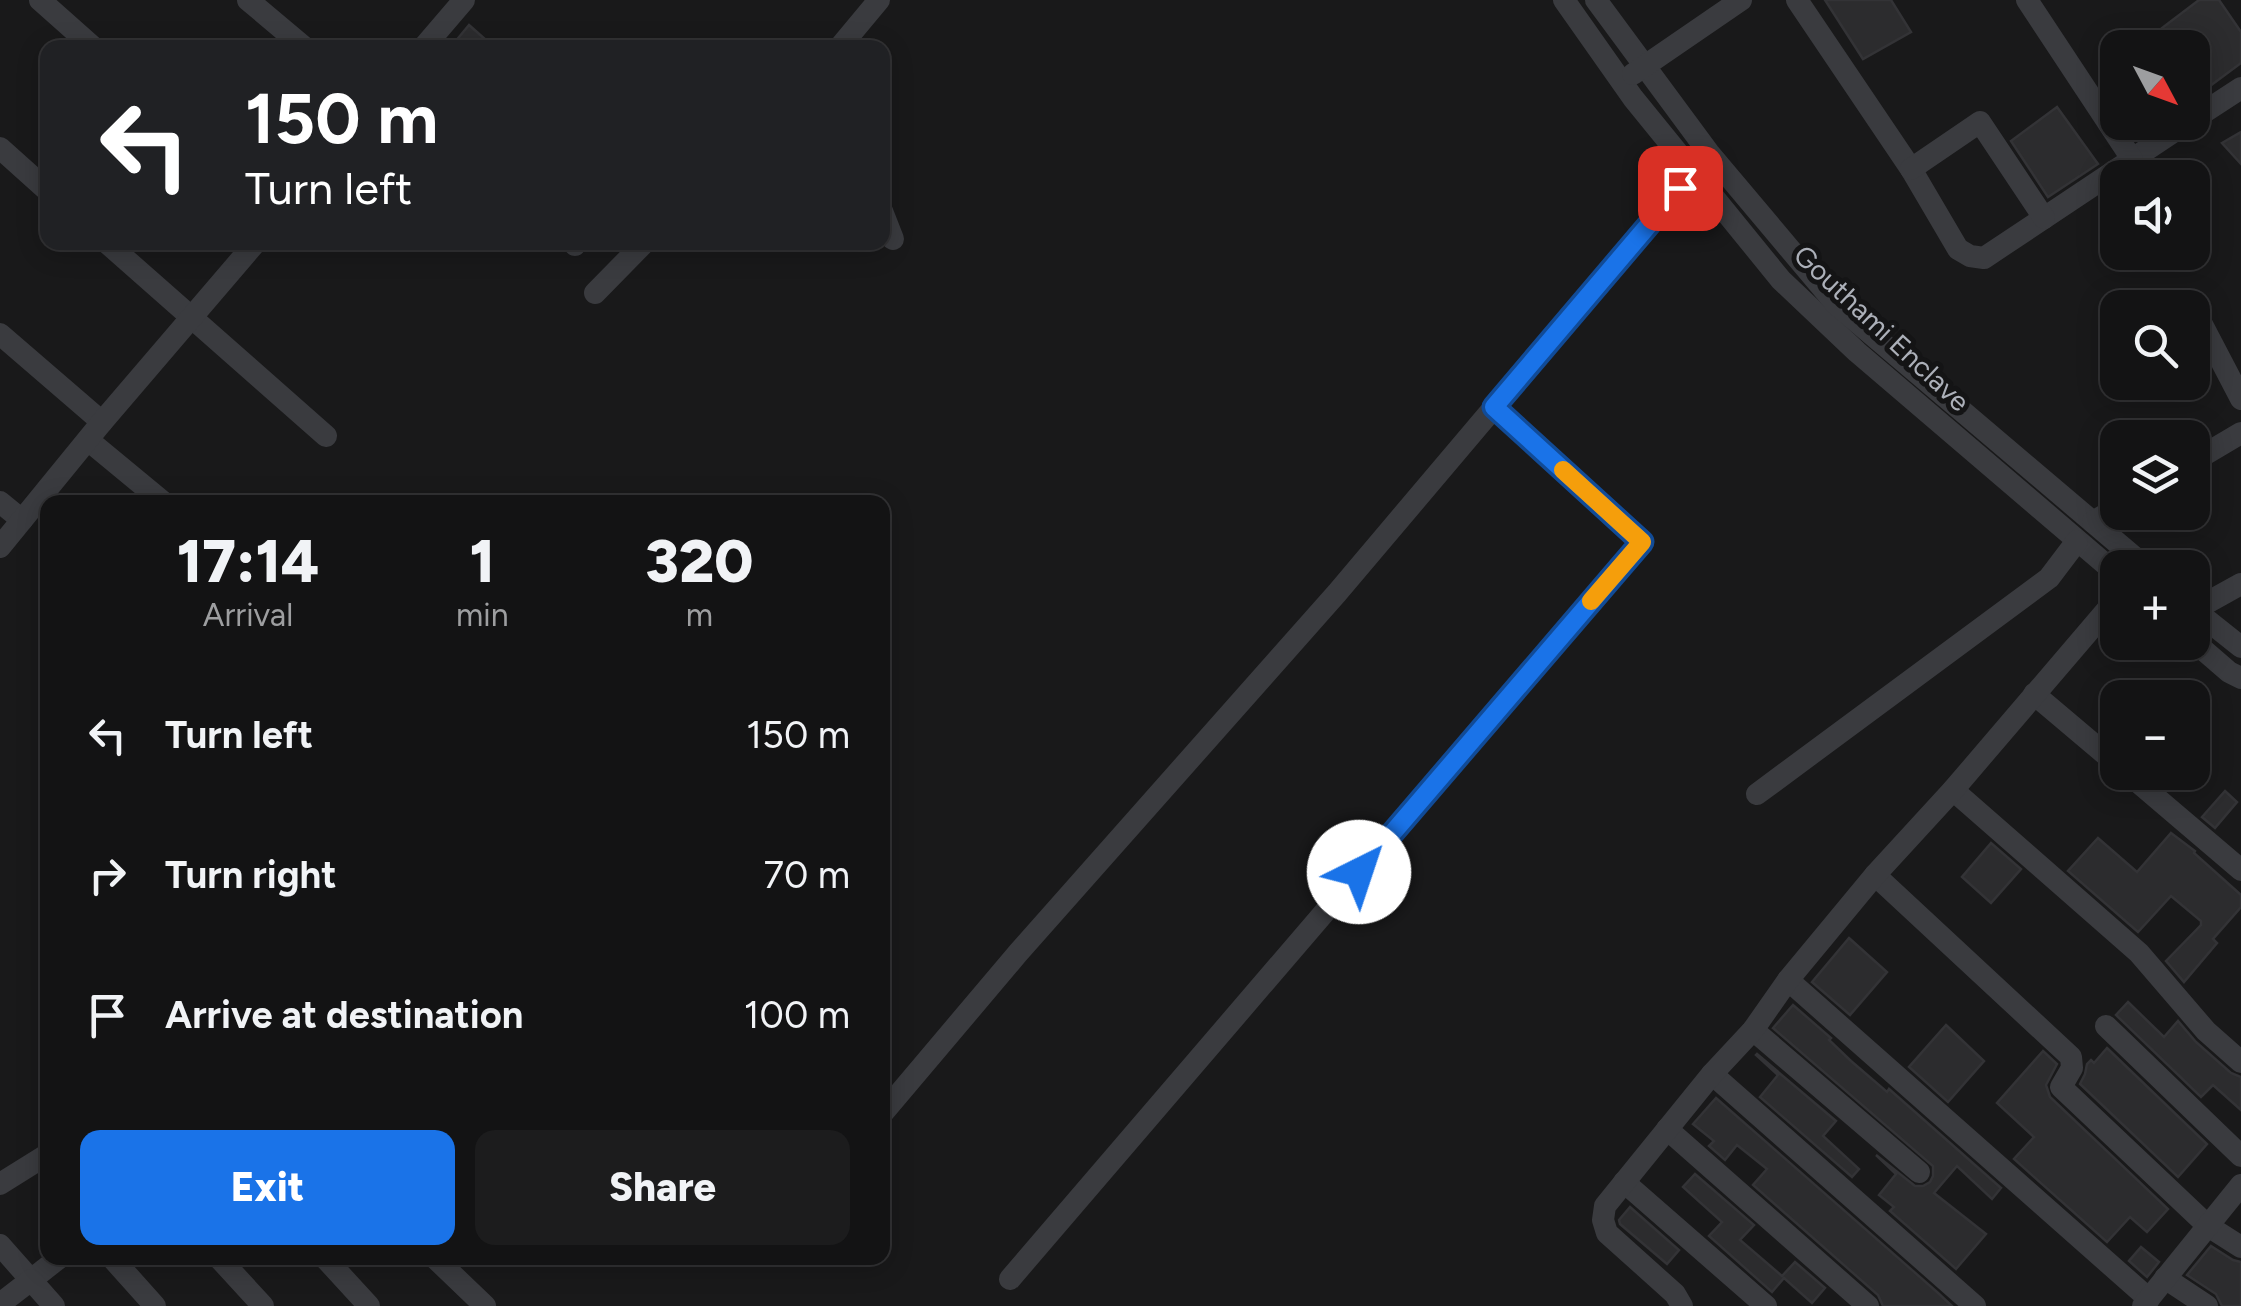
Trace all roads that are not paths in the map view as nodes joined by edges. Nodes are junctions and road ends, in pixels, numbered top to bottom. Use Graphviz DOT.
graph roads {
  1 [pos="40,0"];
  2 [pos="248,0"];
  3 [pos="879,0"];
  4 [pos="1564,0"];
  5 [pos="1596,0"];
  6 [pos="1741,0"];
  7 [pos="1797,0"];
  8 [pos="2027,0"];
  9 [pos="458,2"];
  10 [pos="85,40"];
  11 [pos="295,40"];
  12 [pos="429,40"];
  13 [pos="846,40"];
  14 [pos="1644,67"];
  15 [pos="1622,82"];
  16 [pos="2241,88"];
  17 [pos="2210,108"];
  18 [pos="2162,140"];
  19 [pos="0,148"];
  20 [pos="2132,160"];
  21 [pos="1911,169"];
  22 [pos="1693,172"];
  23 [pos="2100,181"];
  24 [pos="40,183"];
  25 [pos="2044,218"];
  26 [pos="890,231"];
  27 [pos="893,239"];
  28 [pos="115,250"];
  29 [pos="249,250"];
  30 [pos="637,250"];
  31 [pos="595,293"];
  32 [pos="192,319"];
  33 [pos="0,334"];
  34 [pos="2210,340"];
  35 [pos="2241,399"];
  36 [pos="1494,407"];
  37 [pos="95,431"];
  38 [pos="2241,433"];
  39 [pos="326,436"];
  40 [pos="2210,451"];
  41 [pos="43,495"];
  42 [pos="156,495"];
  43 [pos="40,498"];
  44 [pos="0,502"];
  45 [pos="2100,518"];
  46 [pos="22,520"];
  47 [pos="2093,522"];
  48 [pos="2078,541"];
  49 [pos="0,548"];
  50 [pos="2126,550"];
  51 [pos="2100,560"];
  52 [pos="2241,584"];
  53 [pos="2210,600"];
  54 [pos="2100,618"];
  55 [pos="2210,622"];
  56 [pos="2241,648"];
  57 [pos="2210,655"];
  58 [pos="2241,678"];
  59 [pos="2034,694"];
  60 [pos="2100,750"];
  61 [pos="1953,790"];
  62 [pos="2147,790"];
  63 [pos="1757,794"];
  64 [pos="2241,870"];
  65 [pos="1875,876"];
  66 [pos="1788,980"];
  67 [pos="2106,1026"];
  68 [pos="1753,1030"];
  69 [pos="2241,1062"];
  70 [pos="1712,1074"];
  71 [pos="890,1105"];
  72 [pos="1667,1129"];
  73 [pos="2241,1156"];
  74 [pos="40,1159"];
  75 [pos="1919,1172"];
  76 [pos="1624,1182"];
  77 [pos="0,1184"];
  78 [pos="2241,1185"];
  79 [pos="2208,1226"];
  80 [pos="0,1245"];
  81 [pos="2241,1248"];
  82 [pos="50,1265"];
  83 [pos="118,1265"];
  84 [pos="226,1265"];
  85 [pos="331,1265"];
  86 [pos="442,1265"];
  87 [pos="2165,1278"];
  88 [pos="1010,1279"];
  89 [pos="30,1280"];
  90 [pos="2146,1302"];
  91 [pos="0,1304"];
  92 [pos="54,1306"];
  93 [pos="155,1306"];
  94 [pos="264,1306"];
  95 [pos="369,1306"];
  96 [pos="485,1306"];
  97 [pos="1682,1306"];
  98 [pos="1766,1306"];
  99 [pos="1868,1306"];
  100 [pos="1975,1306"];
  101 [pos="2207,1306"];
  1 -- 10 [label="street"];
  2 -- 11 [label="street"];
  3 -- 13 [label="street"];
  4 -- 15 [label="street, Gouthami Enclave"];
  5 -- 14 [label="street, Gouthami Enclave"];
  6 -- 14 [label="street"];
  7 -- 21 [label="street"];
  8 -- 20 [label="street"];
  9 -- 12 [label="street"];
  14 -- 15 [label="street"];
  14 -- 47 [label="street, Gouthami Enclave"];
  15 -- 22 [label="street, Gouthami Enclave"];
  16 -- 17 [label="street"];
  18 -- 20 [label="street"];
  19 -- 24 [label="street"];
  21 -- 25 [label="street"];
  21 -- 25 [label="street"];
  22 -- 36 [label="street"];
  22 -- 48 [label="street, Gouthami Enclave"];
  23 -- 25 [label="street"];
  26 -- 27 [label="street"];
  28 -- 32 [label="street"];
  29 -- 32 [label="street"];
  30 -- 31 [label="street"];
  32 -- 37 [label="street"];
  32 -- 39 [label="street"];
  33 -- 37 [label="street"];
  34 -- 35 [label="street"];
  36 -- 71 [label="street"];
  36 -- 88 [label="street"];
  37 -- 41 [label="street"];
  37 -- 42 [label="street"];
  38 -- 40 [label="street"];
  43 -- 46 [label="street"];
  44 -- 46 [label="street"];
  45 -- 47 [label="street"];
  46 -- 49 [label="street"];
  47 -- 50 [label="street, Gouthami Enclave"];
  48 -- 51 [label="street, Gouthami Enclave"];
  48 -- 63 [label="street"];
  52 -- 53 [label="street"];
  54 -- 59 [label="street"];
  55 -- 56 [label="street"];
  57 -- 58 [label="street"];
  59 -- 60 [label="street"];
  59 -- 61 [label="street"];
  61 -- 65 [label="street"];
  61 -- 69 [label="street"];
  62 -- 64 [label="street"];
  65 -- 66 [label="street"];
  65 -- 79 [label="street"];
  66 -- 68 [label="street"];
  66 -- 90 [label="street"];
  67 -- 73 [label="street"];
  68 -- 70 [label="street"];
  68 -- 75 [label="street"];
  70 -- 72 [label="street"];
  70 -- 100 [label="street"];
  72 -- 76 [label="street"];
  72 -- 99 [label="street"];
  74 -- 77 [label="street"];
  76 -- 97 [label="street"];
  76 -- 98 [label="street"];
  78 -- 79 [label="street"];
  79 -- 81 [label="street"];
  79 -- 87 [label="street"];
  80 -- 89 [label="street"];
  82 -- 89 [label="street"];
  83 -- 93 [label="street"];
  84 -- 94 [label="street"];
  85 -- 95 [label="street"];
  86 -- 96 [label="street"];
  87 -- 90 [label="street"];
  87 -- 101 [label="street"];
  89 -- 91 [label="street"];
  89 -- 92 [label="street"];
}
